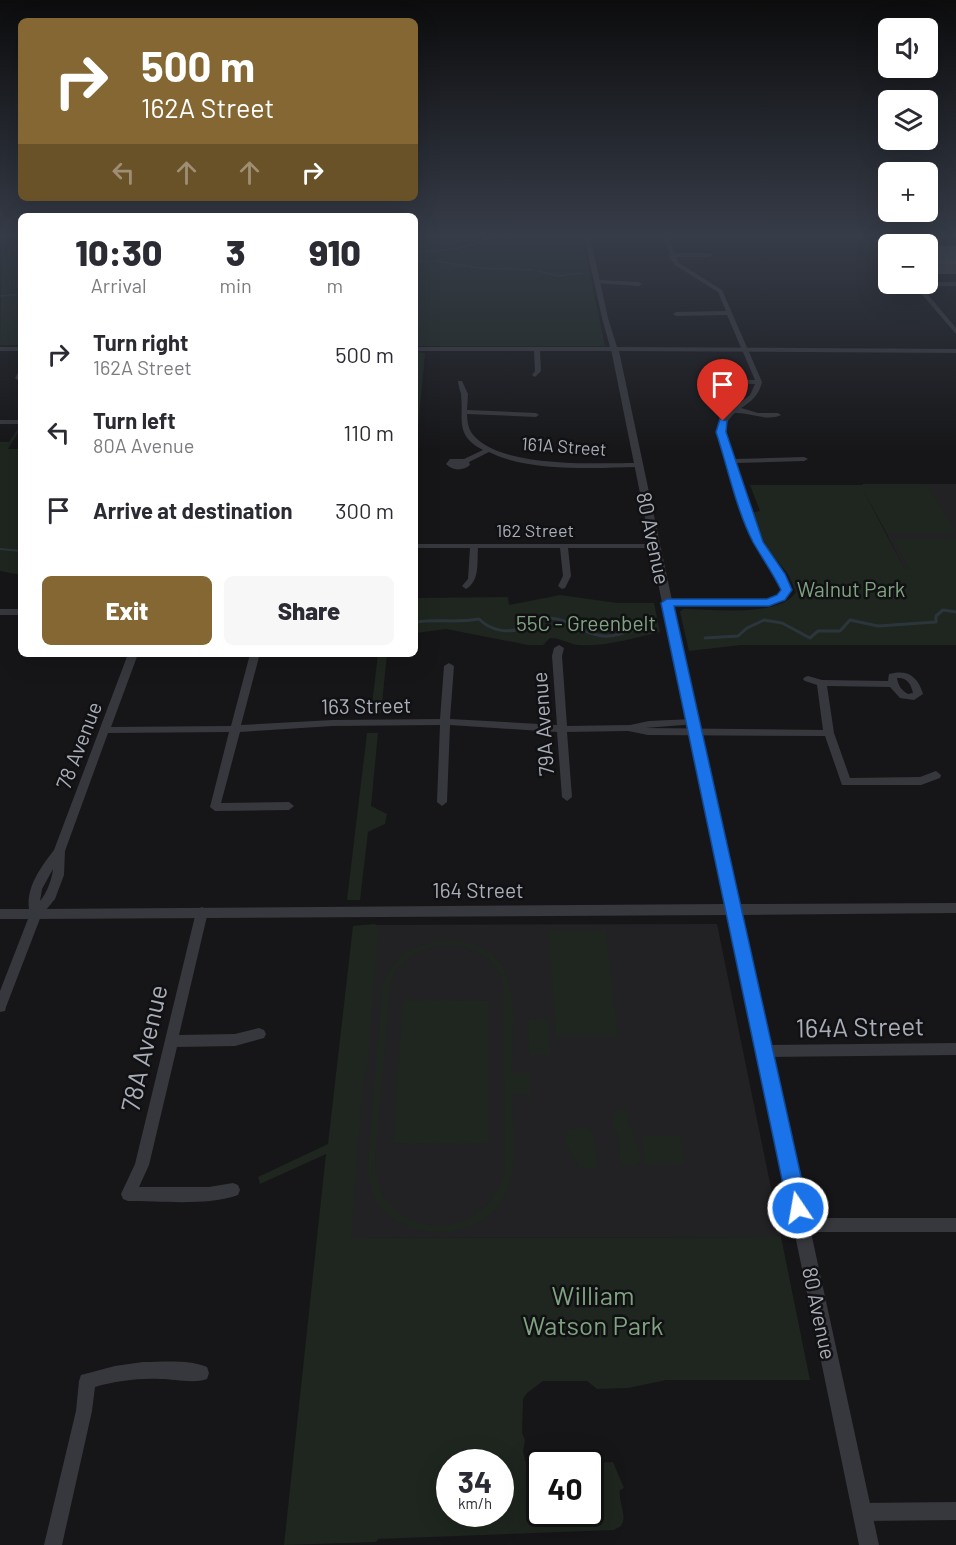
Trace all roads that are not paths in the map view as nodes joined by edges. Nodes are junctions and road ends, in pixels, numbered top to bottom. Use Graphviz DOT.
graph roads {
  1 [pos="605,308"];
  2 [pos="728,308"];
  3 [pos="936,308"];
  4 [pos="730,313"];
  5 [pos="676,314"];
  6 [pos="956,332"];
  7 [pos="0,349"];
  8 [pos="18,349"];
  9 [pos="418,349"];
  10 [pos="537,349"];
  11 [pos="615,349"];
  12 [pos="745,349"];
  13 [pos="956,349"];
  14 [pos="535,375"];
  15 [pos="711,381"];
  16 [pos="759,381"];
  17 [pos="460,382"];
  18 [pos="735,408"];
  19 [pos="465,412"];
  20 [pos="536,414"];
  21 [pos="778,415"];
  22 [pos="0,422"];
  23 [pos="18,422"];
  24 [pos="488,450"];
  25 [pos="804,459"];
  26 [pos="465,461"];
  27 [pos="731,461"];
  28 [pos="639,465"];
  29 [pos="418,546"];
  30 [pos="474,546"];
  31 [pos="564,546"];
  32 [pos="655,546"];
  33 [pos="466,586"];
  34 [pos="562,586"];
  35 [pos="667,603"];
  36 [pos="0,612"];
  37 [pos="18,612"];
  38 [pos="559,648"];
  39 [pos="132,657"];
  40 [pos="254,657"];
  41 [pos="449,666"];
  42 [pos="808,679"];
  43 [pos="822,683"];
  44 [pos="893,684"];
  45 [pos="446,722"];
  46 [pos="694,728"];
  47 [pos="237,729"];
  48 [pos="562,729"];
  49 [pos="104,730"];
  50 [pos="829,733"];
  51 [pos="936,775"];
  52 [pos="567,797"];
  53 [pos="442,802"];
  54 [pos="289,806"];
  55 [pos="956,908"];
  56 [pos="734,909"];
  57 [pos="202,912"];
  58 [pos="0,914"];
  59 [pos="36,914"];
  60 [pos="0,1007"];
  61 [pos="259,1034"];
  62 [pos="171,1041"];
  63 [pos="956,1049"];
  64 [pos="765,1051"];
  65 [pos="233,1190"];
  66 [pos="801,1225"];
  67 [pos="956,1225"];
  68 [pos="201,1373"];
  69 [pos="956,1511"];
  70 [pos="862,1512"];
  71 [pos="53,1545"];
  72 [pos="869,1545"];
  1 -- 11 [label="street, 80 Avenue"];
  2 -- 4 [label="street"];
  3 -- 6 [label="street"];
  4 -- 5 [label="street"];
  4 -- 12 [label="street"];
  7 -- 8 [label="street"];
  9 -- 10 [label="street"];
  10 -- 11 [label="street"];
  10 -- 14 [label="street"];
  11 -- 12 [label="street"];
  11 -- 28 [label="street, 80 Avenue"];
  12 -- 13 [label="street"];
  12 -- 16 [label="street"];
  15 -- 16 [label="street"];
  16 -- 18 [label="street"];
  17 -- 19 [label="street"];
  18 -- 21 [label="street"];
  18 -- 27 [label="street"];
  19 -- 20 [label="street"];
  19 -- 24 [label="street"];
  22 -- 23 [label="street"];
  24 -- 26 [label="street"];
  24 -- 28 [label="street, 161A Street"];
  25 -- 27 [label="street"];
  27 -- 35 [label="street"];
  28 -- 32 [label="street, 80 Avenue"];
  29 -- 30 [label="street, 162 Street"];
  30 -- 31 [label="street, 162 Street"];
  30 -- 33 [label="street"];
  31 -- 32 [label="street, 162 Street"];
  31 -- 34 [label="street"];
  32 -- 35 [label="street, 80 Avenue"];
  35 -- 46 [label="street, 80 Avenue"];
  36 -- 37 [label="street"];
  38 -- 48 [label="street, 79A Avenue"];
  39 -- 49 [label="street, 78 Avenue"];
  40 -- 47 [label="street"];
  41 -- 45 [label="street"];
  42 -- 43 [label="street"];
  43 -- 44 [label="street"];
  43 -- 50 [label="street"];
  45 -- 47 [label="street, 163 Street"];
  45 -- 48 [label="street, 163 Street"];
  45 -- 53 [label="street"];
  46 -- 48 [label="street, 163 Street"];
  46 -- 50 [label="street, 163 Street"];
  46 -- 56 [label="street, 80 Avenue"];
  47 -- 49 [label="street, 163 Street"];
  47 -- 54 [label="street"];
  48 -- 52 [label="street, 79A Avenue"];
  49 -- 59 [label="street, 78 Avenue"];
  50 -- 51 [label="street"];
  55 -- 56 [label="street, 164 Street"];
  56 -- 57 [label="street, 164 Street"];
  56 -- 64 [label="street, 80 Avenue"];
  57 -- 59 [label="street, 164 Street"];
  57 -- 62 [label="street, 78A Avenue"];
  58 -- 59 [label="street, 164 Street"];
  59 -- 60 [label="street, 78 Avenue"];
  61 -- 62 [label="street"];
  62 -- 65 [label="street, 78A Avenue"];
  63 -- 64 [label="street, 164A Street"];
  64 -- 66 [label="street, 80 Avenue"];
  66 -- 67 [label="street"];
  66 -- 70 [label="street, 80 Avenue"];
  68 -- 71 [label="street"];
  69 -- 70 [label="street"];
  70 -- 72 [label="street, 80 Avenue"];
}
